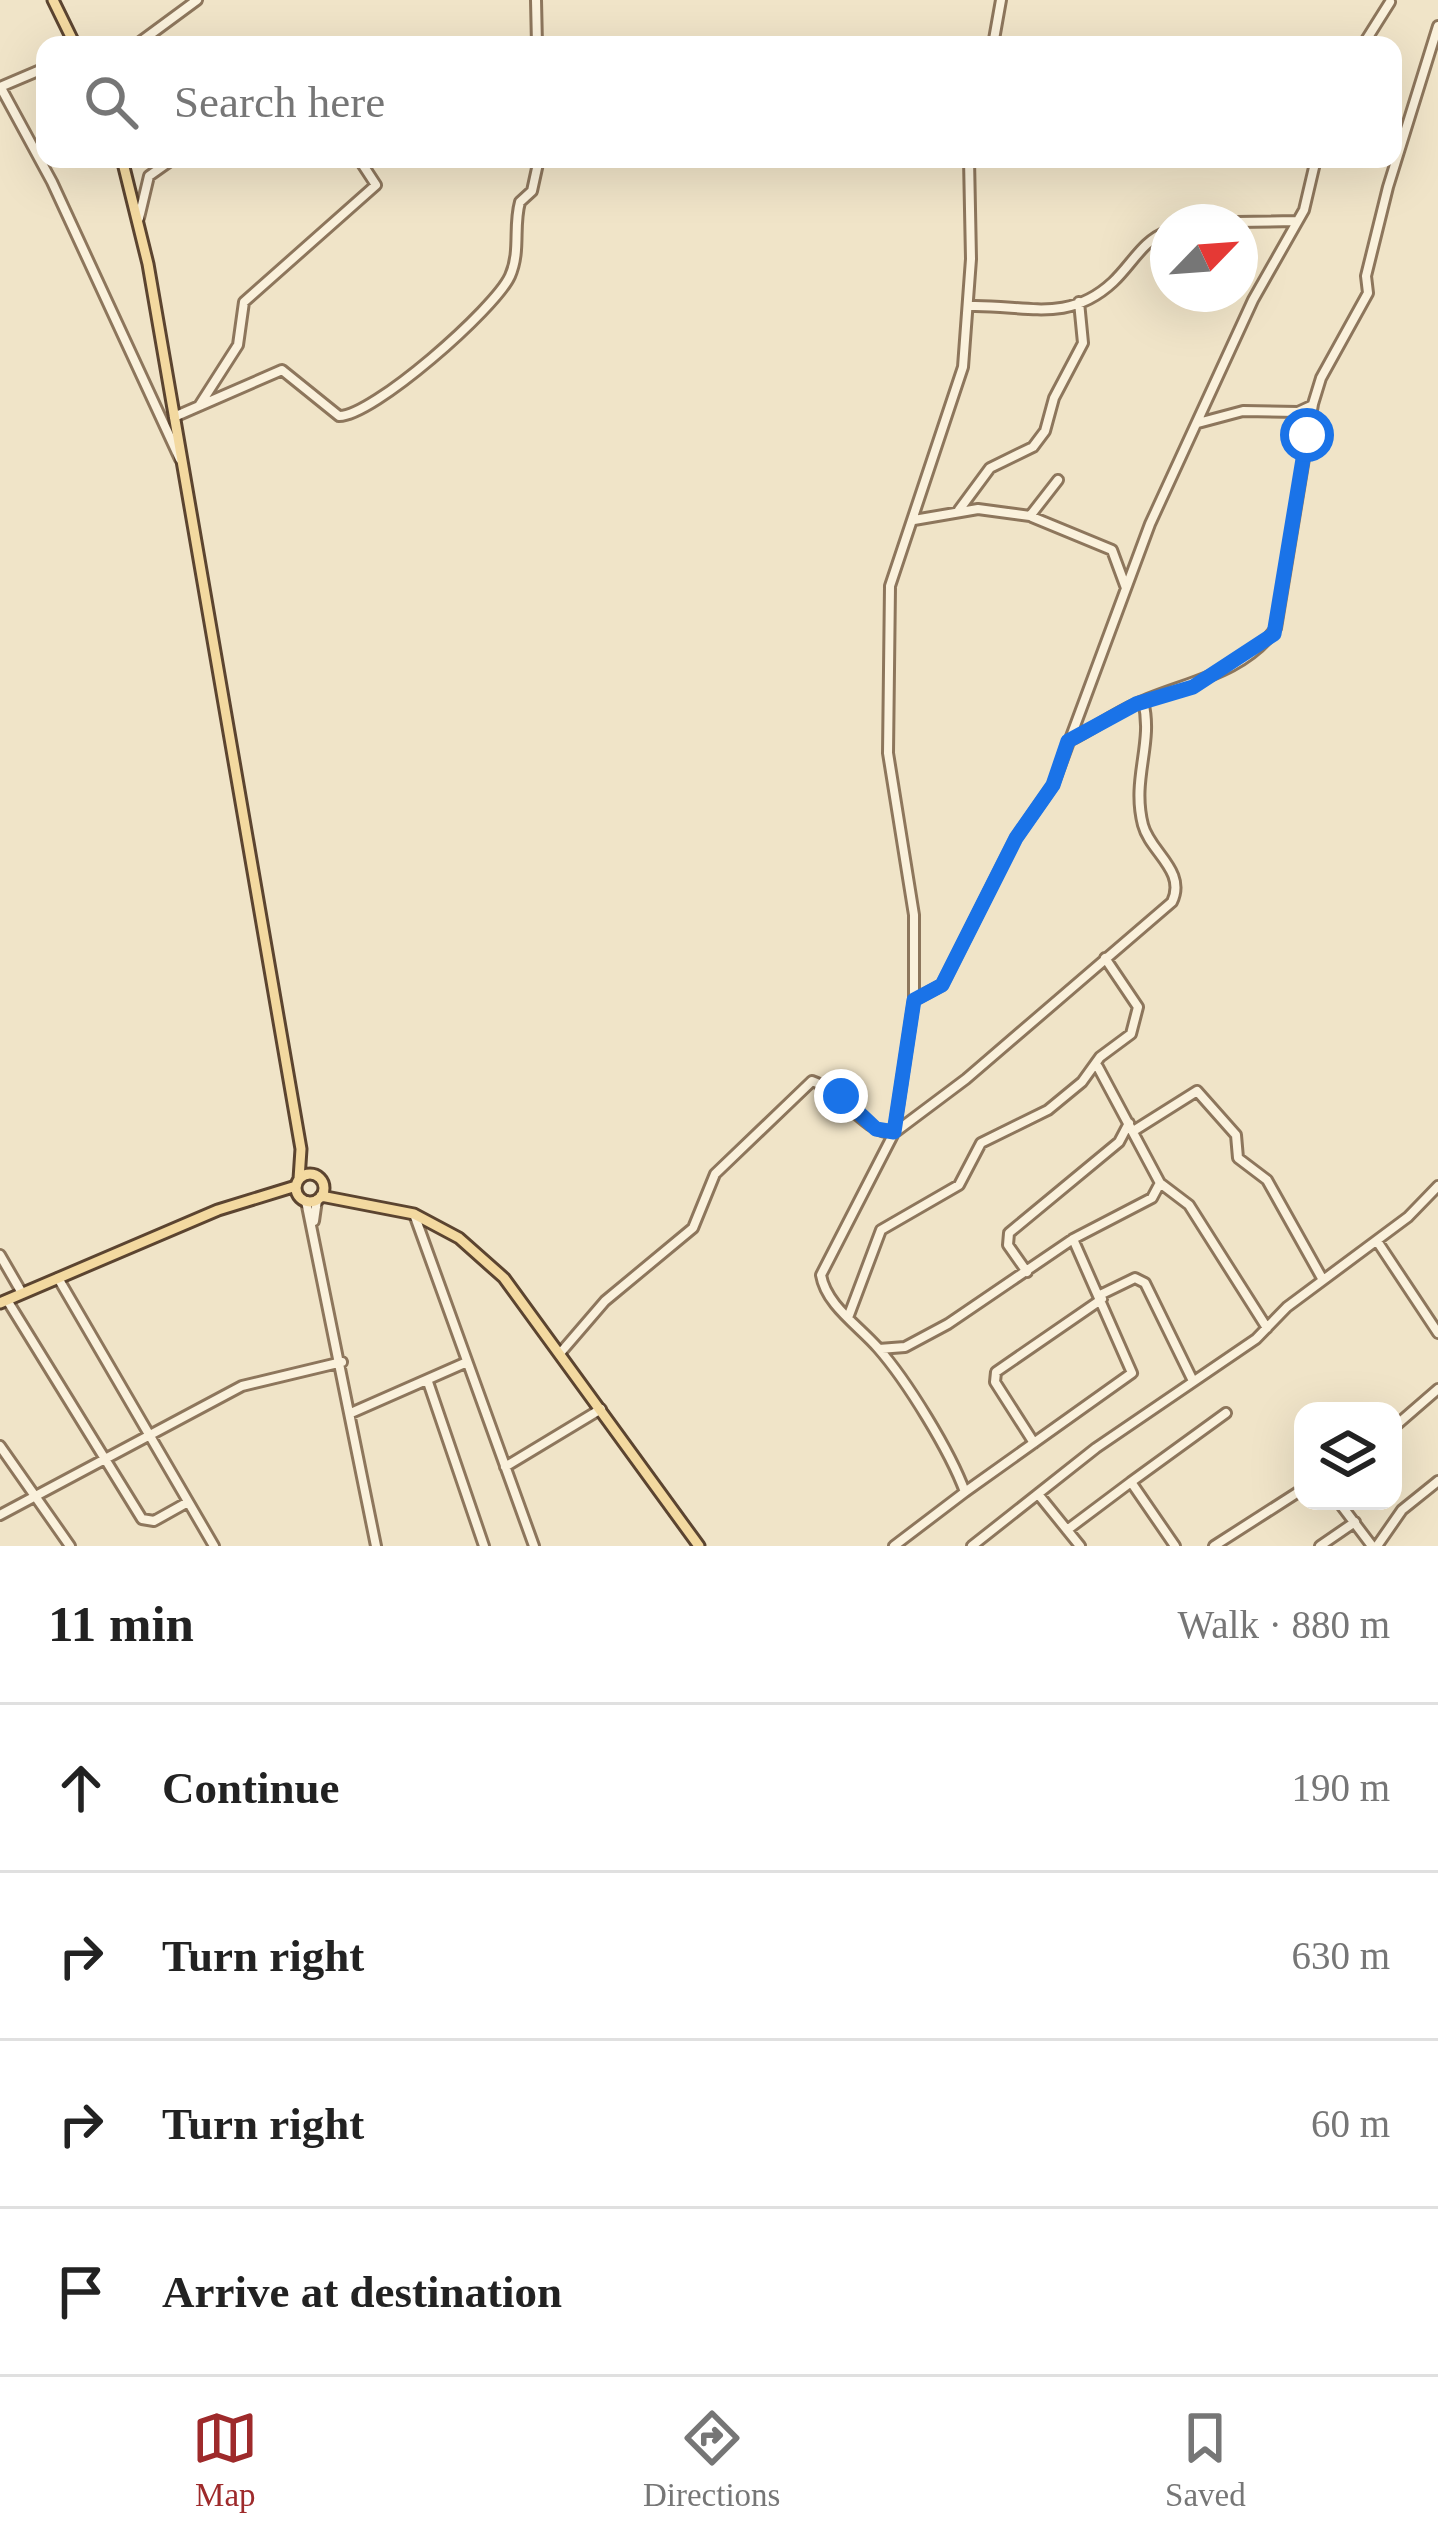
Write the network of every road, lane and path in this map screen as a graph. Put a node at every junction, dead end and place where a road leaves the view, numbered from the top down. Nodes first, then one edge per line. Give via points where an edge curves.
1 (53, 0) edge
2 (197, 0) edge
3 (536, 0) edge
4 (1001, 0) edge
5 (1390, 2) edge
6 (1438, 26) edge
7 (71, 36) edge
8 (150, 36) edge
9 (537, 36) edge
10 (995, 36) edge
11 (1369, 36) edge
12 (36, 72) edge
13 (0, 88) edge
14 (1402, 152) edge
15 (36, 153) edge
16 (44, 168) edge
17 (124, 168) edge
18 (160, 168) edge
19 (365, 168) edge
20 (537, 168) edge
21 (969, 168) edge
22 (1314, 168) edge
23 (1396, 168) edge
24 (138, 219) junction
25 (1296, 221) junction
26 (1258, 222) edge
27 (1150, 239) edge
28 (1079, 302) junction
29 (968, 307) junction
30 (1313, 404) junction
31 (198, 408) junction
32 (175, 418) junction
33 (1196, 423) junction
34 (182, 463) junction
35 (1058, 480) dead end
36 (959, 510) junction
37 (1030, 516) junction
38 (914, 520) junction
39 (1127, 593) junction
40 (1143, 701) junction
41 (1068, 741) junction
42 (1105, 958) junction
43 (914, 1000) junction
44 (1098, 1067) junction
45 (1132, 1126) junction
46 (894, 1132) junction
47 (302, 1149) junction
48 (314, 1174) junction
49 (297, 1183) junction
50 (1160, 1183) junction
51 (323, 1184) junction
52 (1438, 1186) edge
53 (277, 1195) junction
54 (348, 1198) junction
55 (311, 1199) junction
56 (414, 1214) junction
57 (1073, 1239) junction
58 (1377, 1241) junction
59 (0, 1256) edge
60 (1027, 1272) junction
61 (58, 1278) junction
62 (1323, 1280) junction
63 (22, 1293) junction
64 (1101, 1297) junction
65 (3, 1301) edge
66 (849, 1317) junction
67 (1267, 1328) junction
68 (1438, 1333) edge
69 (880, 1349) junction
70 (562, 1351) junction
71 (467, 1362) junction
72 (342, 1363) junction
73 (1193, 1381) junction
74 (428, 1382) junction
75 (1438, 1389) edge
76 (601, 1409) junction
77 (351, 1413) junction
78 (1226, 1413) dead end
79 (1402, 1420) edge
80 (149, 1432) junction
81 (1034, 1443) junction
82 (0, 1446) edge
83 (105, 1460) junction
84 (505, 1467) junction
85 (1438, 1481) edge
86 (1131, 1482) junction
87 (965, 1492) junction
88 (1038, 1494) junction
89 (1294, 1495) edge
90 (35, 1497) junction
91 (188, 1502) junction
92 (1346, 1510) edge
93 (0, 1515) edge
94 (1355, 1522) junction
95 (1067, 1530) junction
96 (70, 1546) edge
97 (214, 1546) edge
98 (376, 1546) edge
99 (484, 1546) edge
100 (534, 1546) edge
101 (699, 1546) edge
102 (894, 1546) edge
103 (972, 1546) edge
104 (1080, 1546) edge
105 (1175, 1546) edge
106 (1214, 1546) edge
107 (1320, 1546) edge
108 (1374, 1546) edge

1 - 7 main road
2 - 8 street
3 - 9 street
4 - 10 street
5 - 11 street
6 - 14 street
12 - 13 street
13 - 15 street
16 - 34 street
17 - 24 main road
18 - 24 street via 149,176
19 - 31 street via 376,185 244,302 238,345
20 - 31 street via 520,202 516,256 502,289 417,369 346,417 282,370
21 - 29 street
22 - 25 street
23 - 30 street via 1368,293
24 - 32 main road
25 - 26 street
25 - 33 street
27 - 28 street via 1114,281
28 - 29 street via 1038,314
28 - 36 street via 1083,343 1045,431 1033,447 990,468
29 - 38 street via 963,367
30 - 33 street
30 - 40 street via 1274,634 1193,687
31 - 32 street
32 - 34 main road
33 - 39 street
34 - 47 main road
35 - 37 street
36 - 37 street
36 - 38 street
37 - 39 street via 1112,550
38 - 43 street via 887,620 888,753 914,915
39 - 41 street
40 - 41 street
40 - 42 street via 1143,827 1177,892
41 - 43 street via 1053,785 1016,838 942,985
42 - 44 street via 1138,1015 1131,1034
42 - 46 street
43 - 46 street
44 - 45 street
44 - 66 street via 1048,1110 981,1143 958,1185 881,1230
45 - 50 street
45 - 60 street via 1010,1233 1008,1245
45 - 62 street via 1197,1091 1236,1135 1238,1158 1276,1194
46 - 66 street via 821,1275
46 - 70 street via 876,1129 812,1081 716,1174 693,1228 605,1301
47 - 48 main road
47 - 49 main road
48 - 49 main road
48 - 51 main road
49 - 53 main road
49 - 55 main road
50 - 57 street via 1152,1198
50 - 67 street via 1189,1205
51 - 54 main road
51 - 55 main road
52 - 58 street
53 - 55 main road
53 - 61 main road via 218,1210
54 - 55 main road
54 - 56 main road
55 - 72 street
56 - 70 main road via 459,1238 504,1278
56 - 71 street
57 - 60 street
57 - 64 street
58 - 62 street
58 - 68 street
59 - 63 street
60 - 69 street via 905,1347
61 - 63 main road
61 - 80 street
62 - 67 street
63 - 65 main road
64 - 73 street via 1136,1278 1145,1283
64 - 81 street via 1132,1373
64 - 81 street via 996,1372
65 - 83 street
66 - 69 street
67 - 73 street
69 - 87 street via 946,1447
70 - 76 main road
71 - 74 street
71 - 84 street
72 - 77 street
72 - 80 street via 242,1386
73 - 88 street
74 - 77 street
74 - 99 street
75 - 79 street
76 - 84 street
76 - 101 main road
77 - 98 street
78 - 86 street
80 - 83 street
80 - 91 street
81 - 87 street
82 - 90 street
83 - 90 street
83 - 91 street via 148,1522
84 - 100 street
85 - 108 street
86 - 95 street
86 - 105 street
87 - 102 street
88 - 95 street
88 - 103 street
89 - 106 street
90 - 93 street
90 - 96 street
91 - 97 street
92 - 94 street
94 - 107 street
94 - 108 street
95 - 104 street

